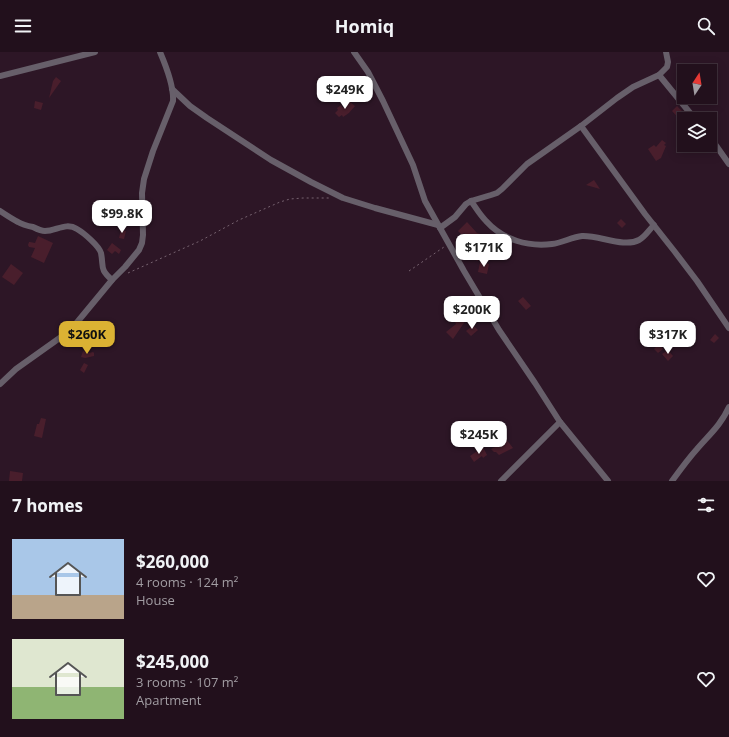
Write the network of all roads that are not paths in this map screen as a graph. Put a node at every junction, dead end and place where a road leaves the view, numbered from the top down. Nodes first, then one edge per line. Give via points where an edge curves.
1 (96, 52) edge
2 (160, 52) edge
3 (354, 52) edge
4 (666, 52) edge
5 (659, 75) junction
6 (0, 76) edge
7 (172, 89) junction
8 (689, 112) edge
9 (581, 126) junction
10 (717, 148) edge
11 (729, 164) edge
12 (471, 201) junction
13 (0, 211) edge
14 (654, 225) junction
15 (439, 227) junction
16 (114, 278) junction
17 (729, 328) edge
18 (0, 384) edge
19 (729, 407) edge
20 (560, 422) junction
21 (501, 481) edge
22 (608, 481) edge
23 (672, 481) edge

1 - 6 street
2 - 7 street
3 - 15 street via 383,101 413,165 425,201
4 - 5 street via 667,67
5 - 8 street
5 - 9 street via 617,98
7 - 15 street via 207,118 271,160 311,182 343,198
7 - 16 street via 173,101 144,179 142,243 139,250
9 - 12 street via 527,164 497,193
9 - 14 street
10 - 11 street
12 - 14 street via 486,221 500,233 512,240 533,244 553,244 581,236 632,242 645,236
12 - 15 street via 455,217
13 - 16 street via 18,222 40,230 73,227 97,246 104,273
14 - 17 street
15 - 20 street via 499,330
16 - 18 street via 74,326
19 - 23 street via 718,426
20 - 21 street
20 - 22 street

